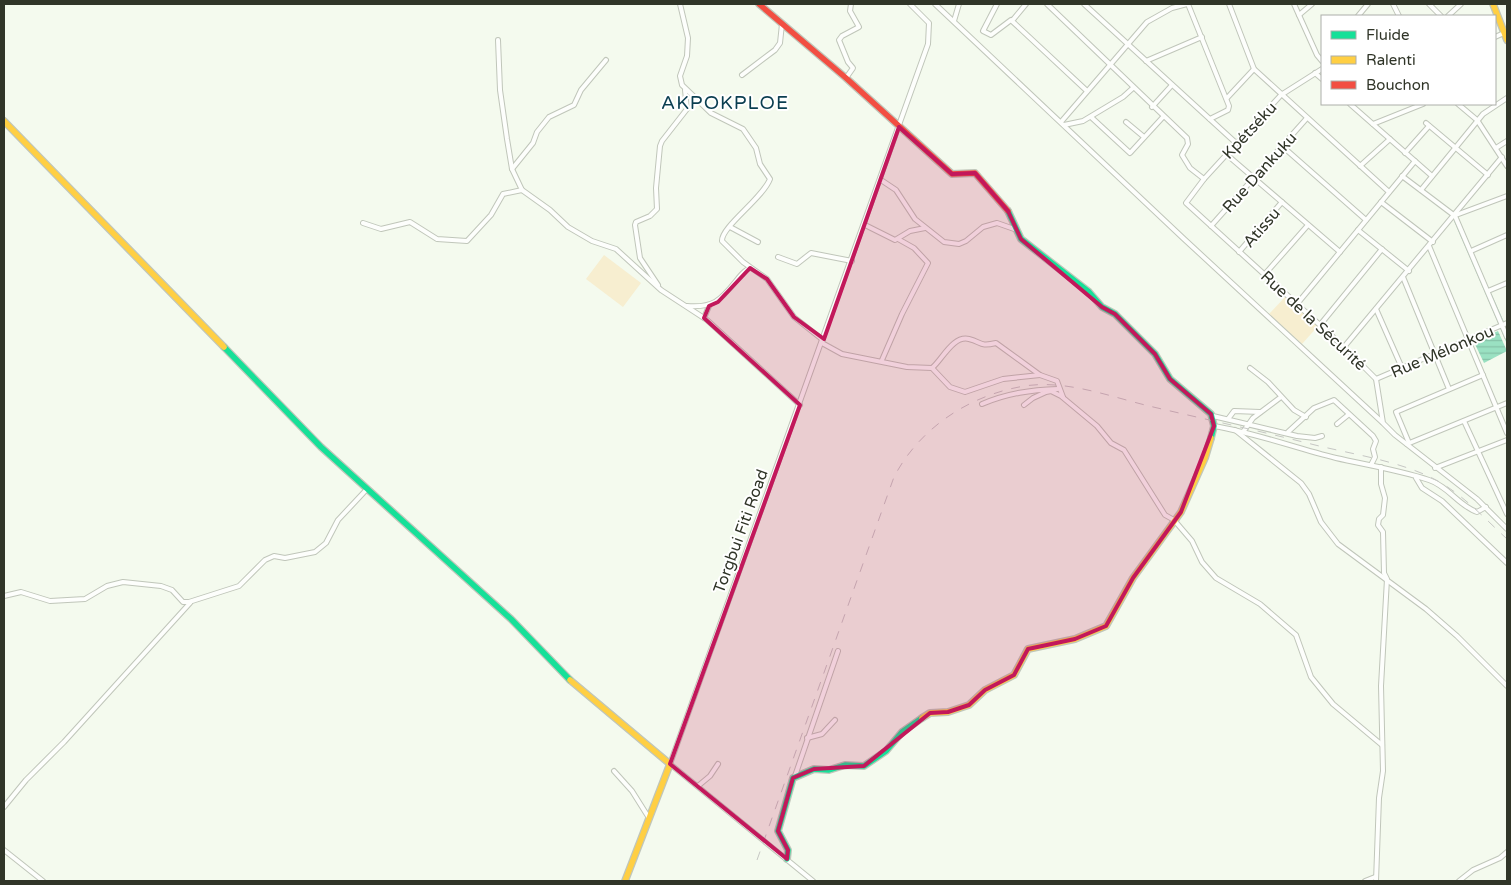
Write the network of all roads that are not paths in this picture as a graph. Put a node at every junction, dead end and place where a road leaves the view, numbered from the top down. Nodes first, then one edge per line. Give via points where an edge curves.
1 (680, 4) edge
2 (759, 4) edge
3 (851, 4) edge
4 (910, 4) edge
5 (935, 4) edge
6 (959, 4) edge
7 (997, 4) edge
8 (1026, 4) edge
9 (1047, 4) edge
10 (1084, 4) edge
11 (1166, 4) edge
12 (1187, 4) edge
13 (1228, 4) edge
14 (1294, 4) edge
15 (1312, 4) edge
16 (1368, 4) edge
17 (1429, 4) edge
18 (1461, 4) edge
19 (1493, 4) edge
20 (1498, 4) edge
21 (1172, 8) junction
22 (1299, 15) junction
23 (1359, 15) edge
24 (1440, 15) edge
25 (1449, 15) edge
26 (1012, 20) junction
27 (954, 21) junction
28 (782, 24) junction
29 (1506, 31) edge
30 (1202, 37) junction
31 (498, 40) dead end
32 (1507, 40) edge
33 (1127, 43) junction
34 (606, 60) dead end
35 (1321, 60) edge
36 (1146, 61) junction
37 (1111, 63) junction
38 (1254, 69) junction
39 (1321, 70) edge
40 (1315, 73) junction
41 (742, 74) dead end
42 (846, 78) junction
43 (1321, 78) edge
44 (1172, 85) junction
45 (684, 88) junction
46 (1133, 88) junction
47 (1087, 91) junction
48 (1281, 95) junction
49 (1227, 98) junction
50 (1351, 105) edge
51 (1420, 105) edge
52 (1459, 105) edge
53 (1492, 105) edge
54 (1152, 106) junction
55 (1091, 117) junction
56 (1163, 117) junction
57 (1306, 118) junction
58 (1210, 119) junction
59 (1477, 120) junction
60 (4, 121) edge
61 (1126, 122) dead end
62 (1062, 123) junction
63 (1372, 124) junction
64 (899, 127) junction
65 (1144, 138) junction
66 (1390, 139) junction
67 (1507, 142) edge
68 (1236, 143) junction
69 (1282, 146) junction
70 (1455, 148) junction
71 (1496, 148) junction
72 (1405, 153) junction
73 (1226, 154) junction
74 (1502, 157) junction
75 (1415, 161) junction
76 (1360, 166) junction
77 (1507, 166) edge
78 (512, 169) junction
79 (1488, 175) junction
80 (1402, 176) junction
81 (1432, 176) junction
82 (1253, 178) junction
83 (1204, 179) junction
84 (881, 180) junction
85 (522, 190) junction
86 (1421, 190) junction
87 (1389, 192) junction
88 (1507, 196) edge
89 (1282, 202) junction
90 (1381, 202) junction
91 (1186, 203) joint
92 (1455, 216) junction
93 (1366, 220) junction
94 (363, 223) dead end
95 (865, 225) junction
96 (1308, 225) junction
97 (1211, 226) junction
98 (730, 227) junction
99 (925, 228) junction
100 (1017, 230) junction
101 (1358, 230) junction
102 (1507, 235) edge
103 (898, 239) junction
104 (758, 242) dead end
105 (1433, 242) junction
106 (1429, 246) junction
107 (1382, 249) junction
108 (1471, 251) junction
109 (1239, 252) junction
110 (1340, 252) junction
111 (778, 257) dead end
112 (852, 261) junction
113 (743, 262) junction
114 (750, 268) junction
115 (1409, 270) junction
116 (744, 271) junction
117 (1264, 274) junction
118 (1403, 277) junction
119 (1507, 283) edge
120 (661, 290) junction
121 (1488, 292) junction
122 (1297, 304) junction
123 (686, 306) junction
124 (709, 306) junction
125 (1376, 309) junction
126 (704, 318) junction
127 (1507, 323) edge
128 (1320, 325) junction
129 (1502, 326) junction
130 (1507, 337) edge
131 (1468, 340) junction
132 (823, 341) junction
133 (1344, 347) junction
134 (1435, 354) junction
135 (882, 360) junction
136 (932, 368) junction
137 (1250, 368) dead end
138 (1402, 368) junction
139 (1483, 374) junction
140 (1040, 375) junction
141 (1376, 379) junction
142 (1449, 388) junction
143 (1058, 389) junction
144 (1281, 397) junction
145 (1064, 399) junction
146 (1507, 403) edge
147 (982, 404) dead end
148 (800, 405) junction
149 (1024, 405) dead end
150 (1497, 407) junction
151 (1260, 412) junction
152 (1348, 415) junction
153 (1213, 416) junction
154 (1306, 416) junction
155 (1228, 420) junction
156 (1464, 421) junction
157 (1383, 423) junction
158 (1248, 424) junction
159 (1337, 424) dead end
160 (1214, 426) junction
161 (1235, 430) junction
162 (1243, 432) junction
163 (1288, 432) junction
164 (1507, 433) edge
165 (1322, 436) dead end
166 (1507, 440) edge
167 (1408, 444) junction
168 (1476, 450) junction
169 (1371, 465) junction
170 (1380, 467) junction
171 (1435, 468) junction
172 (1416, 478) junction
173 (367, 489) junction
174 (1507, 499) edge
175 (1501, 501) junction
176 (1486, 507) junction
177 (1507, 514) edge
178 (1174, 520) junction
179 (1507, 529) edge
180 (1507, 563) edge
181 (1387, 579) junction
182 (4, 596) edge
183 (192, 601) junction
184 (838, 651) dead end
185 (1507, 686) edge
186 (836, 720) dead end
187 (807, 738) junction
188 (1382, 745) junction
189 (670, 764) junction
190 (718, 764) dead end
191 (614, 771) dead end
192 (795, 777) junction
193 (698, 786) junction
194 (4, 807) edge
195 (649, 818) junction
196 (4, 850) edge
197 (1507, 852) edge
198 (787, 859) junction
199 (1375, 879) edge
200 (43, 881) edge
201 (625, 881) edge
202 (813, 881) edge
203 (1365, 881) edge
204 (1459, 881) edge

1 - 45 street via 688,38 687,56 680,76
2 - 28 main road
3 - 42 street via 850,11 859,27 839,40 853,68
4 - 64 street, Torgbui Fiti Road via 929,23 930,33
5 - 27 street
6 - 27 street
7 - 26 street via 983,31 991,35
8 - 26 street
9 - 37 street
10 - 33 street
11 - 21 street
12 - 21 street
12 - 30 street
13 - 38 street
14 - 22 street
15 - 22 street
16 - 23 street
17 - 24 street
18 - 25 street
19 - 29 main road
20 - 29 main road
21 - 33 street via 1147,22
22 - 35 street
26 - 47 street
27 - 62 street
28 - 41 street via 780,43 775,50
28 - 42 main road
29 - 32 main road
30 - 36 street
30 - 49 street
31 - 78 street via 500,90
33 - 36 street
33 - 37 street
34 - 78 street via 581,90 574,105 552,114 544,123
36 - 44 street
37 - 46 street
37 - 47 street
38 - 48 street
38 - 49 street
39 - 40 street, Kpétséku
40 - 43 street
40 - 48 street, Kpétséku
42 - 64 main road
44 - 54 street
44 - 58 street
45 - 98 street via 714,115 744,129 756,148 760,164 769,175 766,187
45 - 120 street via 687,109 660,146 657,209 635,225 640,258
46 - 54 street
46 - 55 street
47 - 62 street
48 - 57 street
48 - 68 street, Kpétséku
49 - 58 street via 1228,110
50 - 63 street
51 - 63 street
52 - 59 street
53 - 59 street
54 - 56 street
55 - 62 street via 1080,123
55 - 65 street via 1129,153
56 - 65 street
56 - 83 street via 1187,138 1188,144 1182,155 1190,168
57 - 69 street, Rue Dankuku
57 - 76 street
58 - 68 street
59 - 70 street
59 - 71 street
60 - 173 main road via 321,447
61 - 65 street
62 - 157 street
63 - 66 street
64 - 84 street, Torgbui Fiti Road
64 - 100 main road via 952,174 975,173 1008,211
66 - 72 street
66 - 76 street
67 - 71 street
68 - 73 street, Kpétséku
69 - 82 street, Rue Dankuku
69 - 93 street
70 - 72 street via 1427,124
70 - 79 street
70 - 81 street
71 - 74 street
72 - 75 street
73 - 82 street
73 - 83 street, Kpétséku
74 - 77 street
74 - 79 street
75 - 80 street
75 - 81 street
76 - 87 street
78 - 85 street
79 - 92 street
80 - 86 street
80 - 87 street
81 - 86 street
82 - 89 street
82 - 97 street, Rue Dankuku
83 - 91 street, Kpétséku
84 - 95 street, Torgbui Fiti Road
84 - 99 street via 896,190
85 - 94 street via 503,194 491,215 467,241 437,239 410,222 381,229
85 - 120 street via 568,227 592,241 616,249
86 - 92 street
87 - 90 street
88 - 92 street
89 - 96 street
89 - 109 street, Atissu
90 - 93 street
90 - 105 street
91 - 97 street, Rue de la Sécurité
92 - 105 street
92 - 108 street
93 - 101 street
95 - 103 street
95 - 112 street, Torgbui Fiti Road
96 - 110 street
96 - 117 street
97 - 109 street, Rue de la Sécurité
98 - 104 street
98 - 113 street via 722,241
99 - 100 street via 938,239 952,244 966,241 988,225 1002,224
99 - 103 street via 910,231
100 - 153 main road via 1021,239 1089,292 1102,307 1115,314 1155,354 1170,379
101 - 107 street
101 - 110 street
102 - 108 street
103 - 135 street via 914,248 928,263
105 - 106 street
106 - 115 street
106 - 131 street
107 - 115 street
107 - 128 street
108 - 121 street
109 - 117 street, Rue de la Sécurité
110 - 122 street
111 - 112 street via 797,264 811,253
112 - 132 street, Torgbui Fiti Road
113 - 114 street
113 - 116 street
114 - 116 street
114 - 132 street via 767,279 794,316
115 - 118 street
116 - 124 street via 718,302
117 - 122 street, Rue de la Sécurité
118 - 125 street
118 - 134 street
119 - 121 street
120 - 123 street
121 - 129 street
122 - 128 street, Rue de la Sécurité
123 - 124 street
123 - 126 street
124 - 126 street
125 - 133 street
125 - 138 street
126 - 148 street
127 - 129 street, Rue Mélonkou
128 - 133 street, Rue de la Sécurité
129 - 130 street
129 - 131 street, Rue Mélonkou
131 - 134 street, Rue Mélonkou
131 - 139 street
132 - 135 street via 842,354
132 - 148 street, Torgbui Fiti Road
133 - 141 street, Rue de la Sécurité
134 - 138 street, Rue Mélonkou
134 - 142 street
135 - 136 street via 907,367
136 - 140 street via 950,387 965,392 1003,379
136 - 140 street via 958,340 968,338 980,345 996,344
137 - 144 street
138 - 141 street, Rue Mélonkou
139 - 142 street
139 - 150 street
140 - 143 street via 1057,381
141 - 157 street, Rue de la Sécurité
142 - 167 street via 1396,412
143 - 145 street
143 - 147 street via 1014,393
144 - 151 street
144 - 154 street
145 - 149 street via 1051,391
145 - 178 street via 1111,443 1124,450 1165,515
146 - 150 street
148 - 189 street, Torgbui Fiti Road
150 - 156 street
150 - 164 street
151 - 155 street via 1234,411
151 - 158 street
152 - 154 street via 1330,399
152 - 159 street
152 - 169 street via 1376,441
153 - 155 street
153 - 160 main road
154 - 163 street
155 - 158 street
156 - 167 street
156 - 168 street
157 - 167 street
158 - 162 street
158 - 163 street
160 - 161 street
160 - 178 main road via 1205,458 1181,512
161 - 162 street
161 - 181 street via 1301,483 1321,522 1338,544
162 - 169 street
163 - 165 street via 1307,437
166 - 168 street
167 - 171 street
168 - 171 street
168 - 175 street
169 - 170 street
170 - 172 street
170 - 181 street via 1385,498 1378,525 1382,532
171 - 176 street
172 - 176 street via 1439,484 1471,510 1477,512
172 - 180 street via 1422,488 1442,501
173 - 183 street via 338,520 326,543 315,552 285,558 274,556 265,560 239,586
173 - 189 main road via 511,619 573,684
174 - 175 street
175 - 177 street
176 - 179 street
178 - 188 street via 1216,578 1260,604 1296,635 1317,684 1333,704
178 - 192 main road via 1133,578 1106,626 1075,639 1028,649 1014,675 985,690 969,705 948,712 930,712 864,766 814,769
181 - 185 street via 1457,636
181 - 188 street via 1383,618
182 - 183 street via 21,592 50,601 85,599 107,586 123,582 161,586 172,590 183,602
183 - 194 street
184 - 187 street
186 - 187 street via 822,734
187 - 192 street
188 - 199 street
189 - 193 street
189 - 195 main road, Torgbui Fiti Road
190 - 193 street
191 - 195 street
192 - 198 main road via 778,831 788,850
193 - 198 street
195 - 201 main road, Torgbui Fiti Road
196 - 200 street
197 - 204 street
198 - 202 street
199 - 203 street

